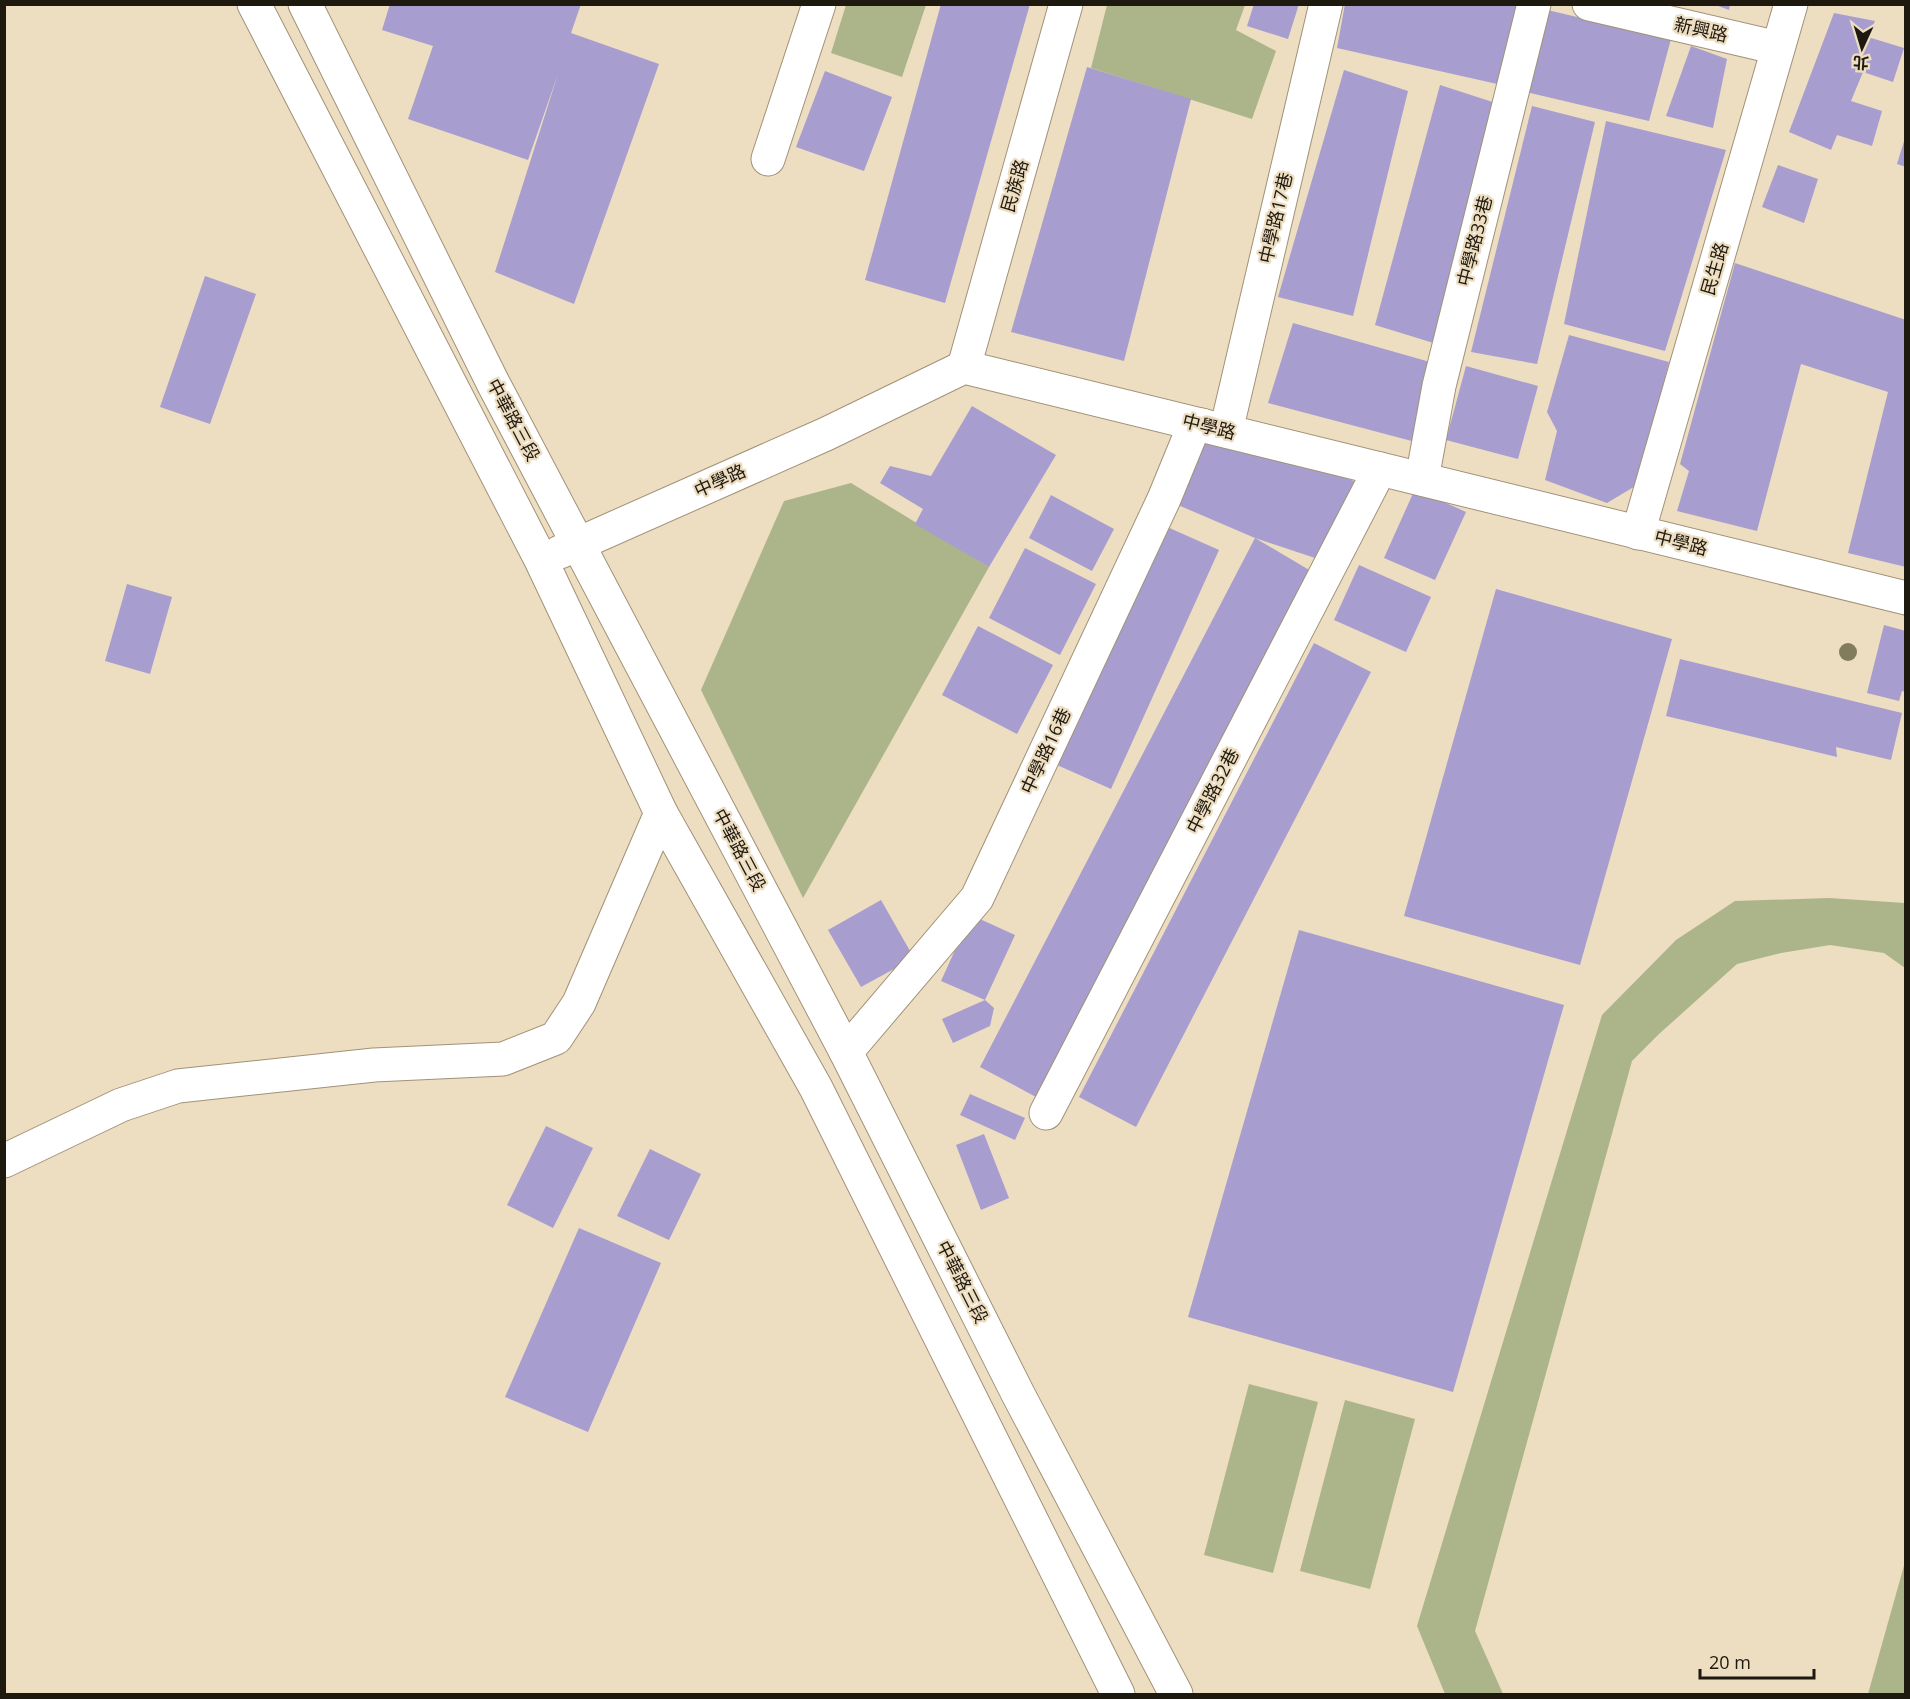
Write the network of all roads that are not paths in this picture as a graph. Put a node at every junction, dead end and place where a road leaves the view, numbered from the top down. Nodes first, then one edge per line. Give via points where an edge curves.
1 (254, 4) edge
2 (305, 4) edge
3 (819, 4) edge
4 (1065, 4) edge
5 (1326, 4) edge
6 (1534, 4) edge
7 (1589, 4) edge
8 (1791, 4) edge
9 (1778, 48) junction
10 (768, 159) dead end
11 (964, 367) junction
12 (1214, 428) junction
13 (1380, 469) junction
14 (1422, 479) junction
15 (1638, 533) junction
16 (579, 544) junction
17 (541, 560) junction
18 (1905, 598) edge
19 (661, 813) junction
20 (846, 1052) junction
21 (1046, 1113) dead end
22 (4, 1161) edge
23 (1118, 1695) edge
24 (1176, 1695) edge

1 - 17 street
2 - 16 street, 中華路三段 via 493,383
3 - 10 street
4 - 11 street, 民族路
5 - 12 street, 中學路17巷
6 - 14 street, 中學路33巷 via 1439,386
7 - 9 street, 新興路
8 - 9 street, 民生路
9 - 15 street, 民生路
11 - 12 street, 中學路
11 - 16 street, 中學路 via 826,434
12 - 13 street, 中學路
12 - 20 street, 中學路16巷 via 1194,426 1164,500 977,898
13 - 14 street, 中學路
13 - 21 street, 中學路32巷
14 - 15 street, 中學路
15 - 18 street, 中學路
16 - 17 street, 中學路
16 - 20 street, 中華路三段
17 - 19 street
19 - 22 street via 579,1003 556,1038 504,1059 374,1065 178,1086 121,1105
19 - 23 street via 816,1088
20 - 24 street, 中華路三段 via 1018,1394

